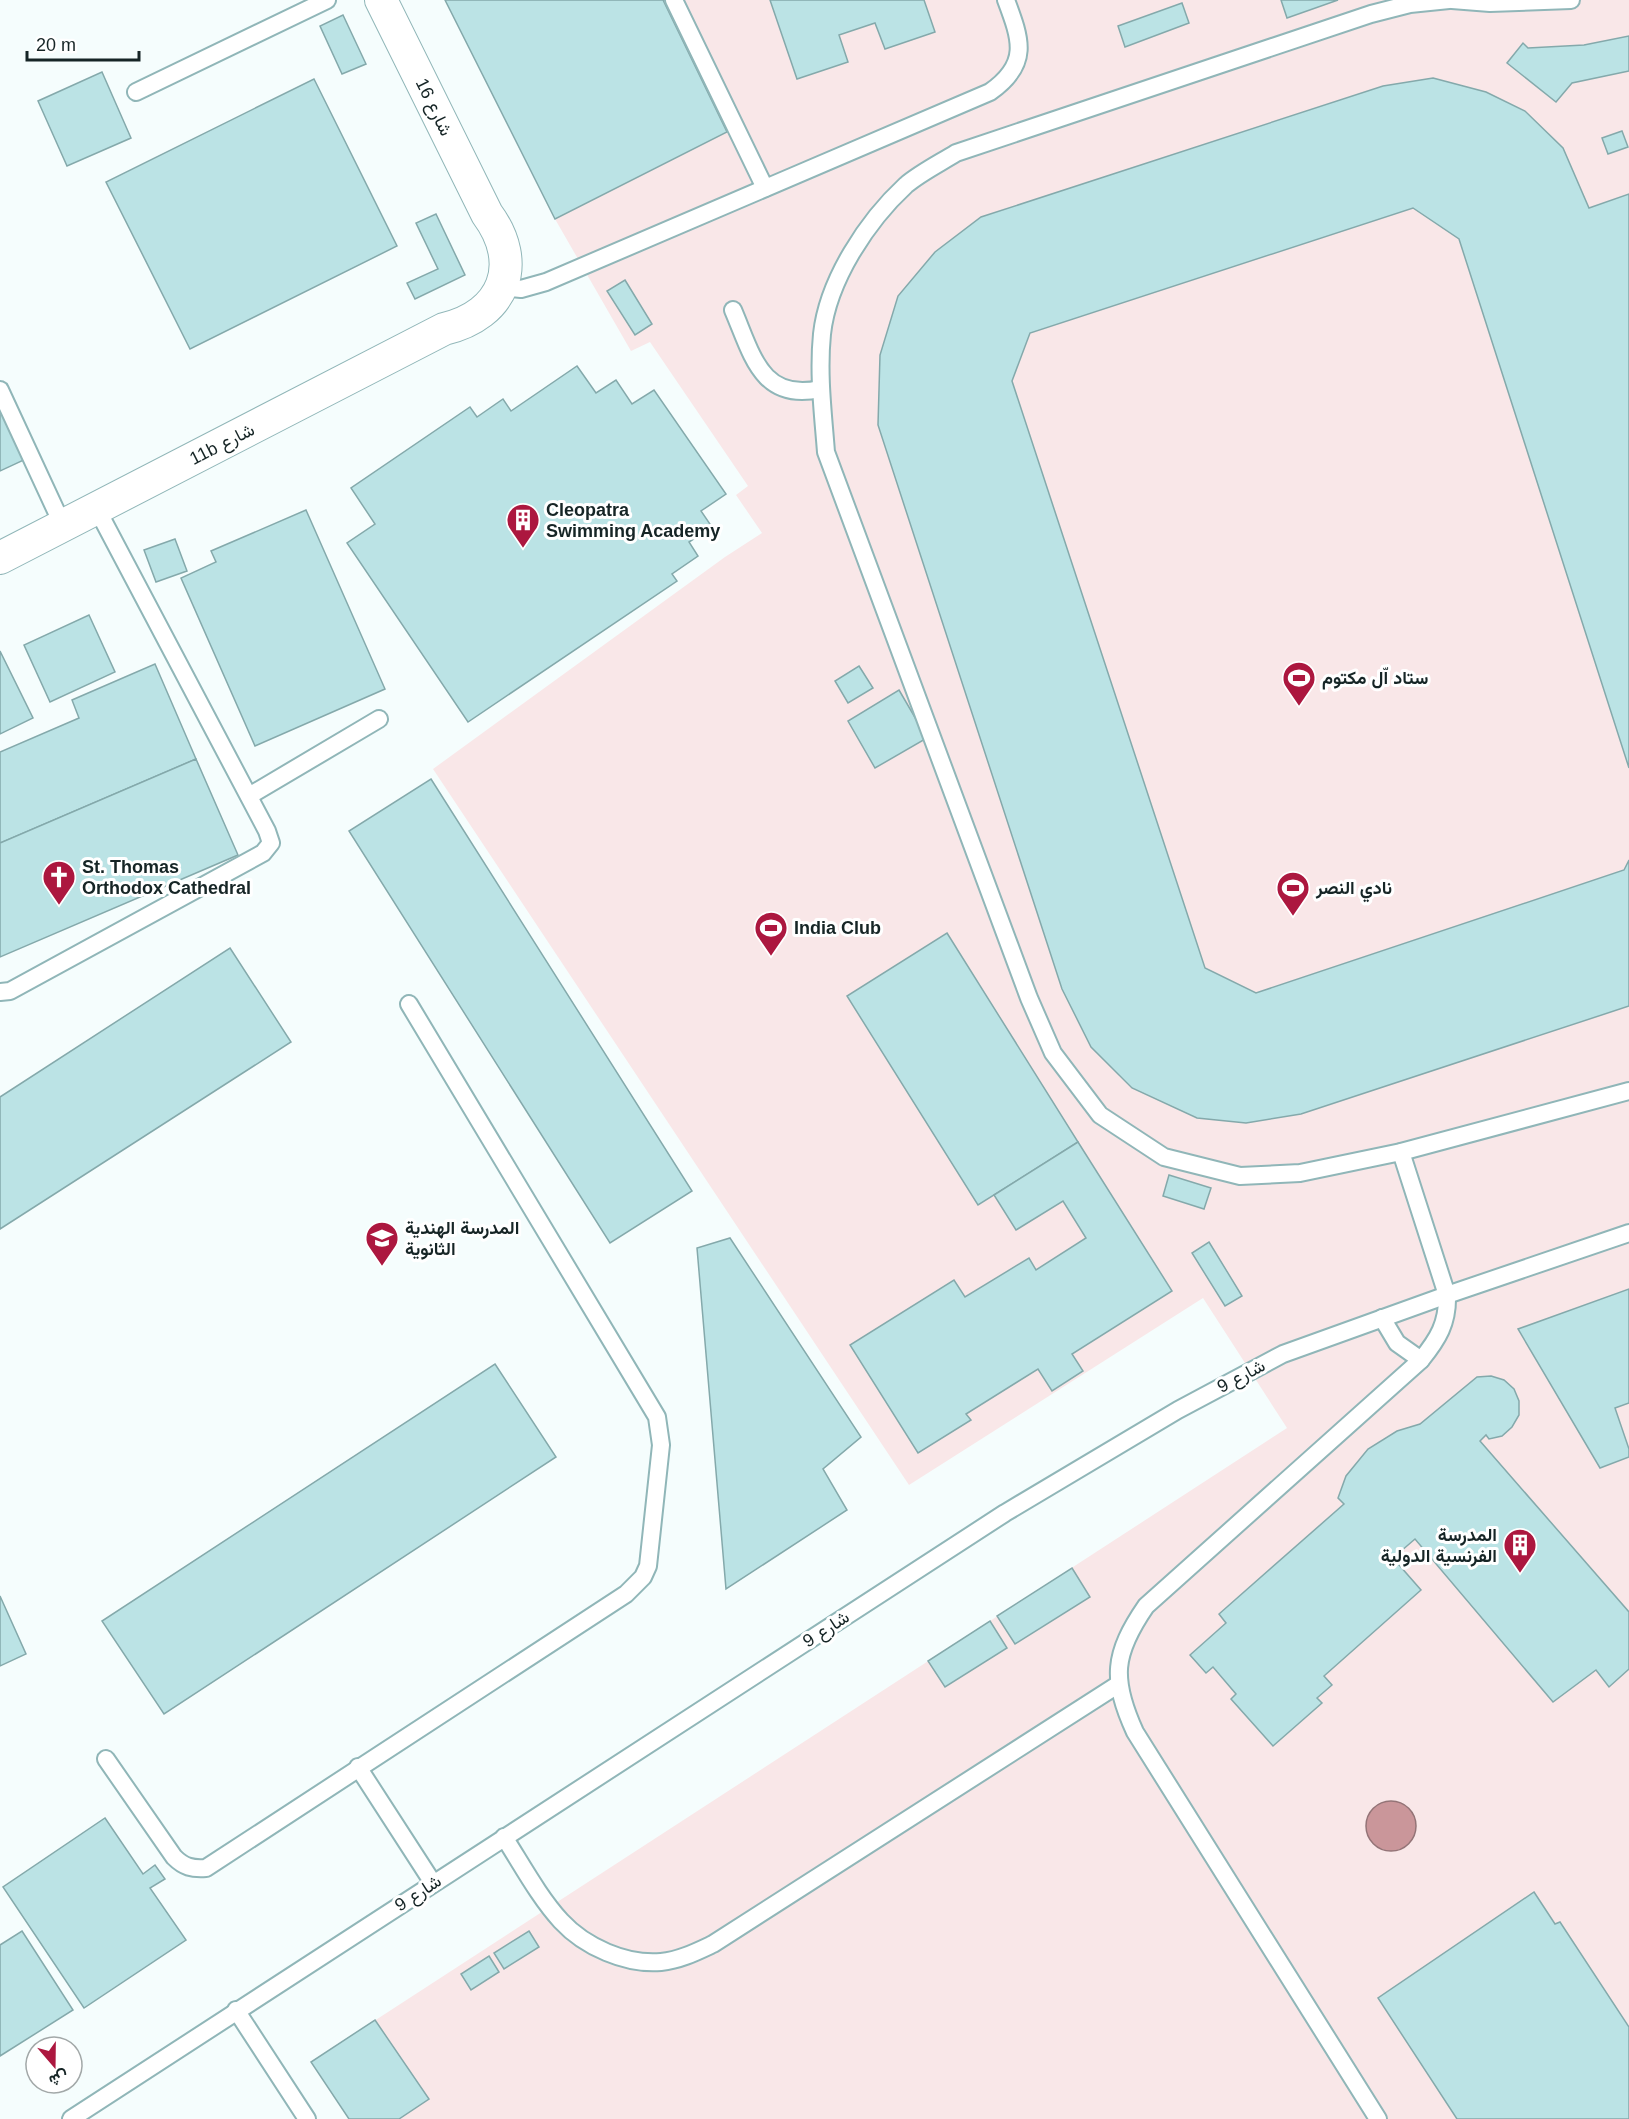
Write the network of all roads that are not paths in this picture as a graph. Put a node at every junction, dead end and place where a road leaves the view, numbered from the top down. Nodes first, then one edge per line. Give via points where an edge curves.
1 (327, 0) edge
2 (381, 0) edge
3 (675, 0) edge
4 (1006, 0) edge
5 (1450, 0) edge
6 (1571, 0) edge
7 (135, 92) dead end
8 (765, 188) junction
9 (492, 281) junction
10 (733, 310) dead end
11 (820, 389) junction
12 (0, 390) edge
13 (97, 509) junction
14 (63, 526) junction
15 (0, 558) edge
16 (379, 719) dead end
17 (249, 796) junction
18 (0, 992) edge
19 (408, 1004) dead end
20 (1629, 1091) edge
21 (1401, 1152) junction
22 (1629, 1233) edge
23 (1447, 1295) junction
24 (1382, 1318) junction
25 (1421, 1360) junction
26 (1119, 1684) junction
27 (106, 1759) dead end
28 (358, 1767) junction
29 (504, 1837) junction
30 (434, 1882) junction
31 (236, 2010) junction
32 (71, 2119) edge
33 (307, 2119) edge
34 (1378, 2119) edge

1 - 7 lane
2 - 9 street, شارع 16 via 487,214
3 - 8 lane
4 - 8 lane via 1019,35 1020,51 1015,68 1004,82 990,92
5 - 6 lane
5 - 11 lane via 1410,4 1371,14 956,153 907,184 868,226 839,276 823,332
8 - 9 lane via 546,282 521,289
9 - 13 street, 11b شارع via 475,292 444,329
10 - 11 lane via 761,373 794,392
11 - 21 lane via 826,452 1029,998 1053,1053 1100,1114 1164,1157 1240,1176 1300,1173
12 - 14 lane
13 - 14 street, 11b شارع
13 - 17 lane
14 - 15 street, 11b شارع
16 - 17 lane
17 - 18 lane via 270,837 268,849 10,991
19 - 28 lane via 651,1404 661,1445 651,1554 636,1586
20 - 21 lane
21 - 23 lane
22 - 23 lane, شارع 9
23 - 24 lane, شارع 9
23 - 25 lane via 1448,1312 1443,1328
24 - 25 lane via 1397,1343
24 - 29 lane, شارع 9 via 1268,1361 1091,1460
25 - 26 lane via 1146,1606 1126,1634 1118,1668
26 - 29 lane via 713,1944 685,1957 660,1962 637,1960 615,1955 577,1935 550,1907
26 - 34 lane via 1121,1701 1134,1732
27 - 28 lane via 174,1857 183,1866 194,1869 206,1868
28 - 30 lane
29 - 30 lane, شارع 9
30 - 31 lane, شارع 9
31 - 32 lane, شارع 9
31 - 33 lane

